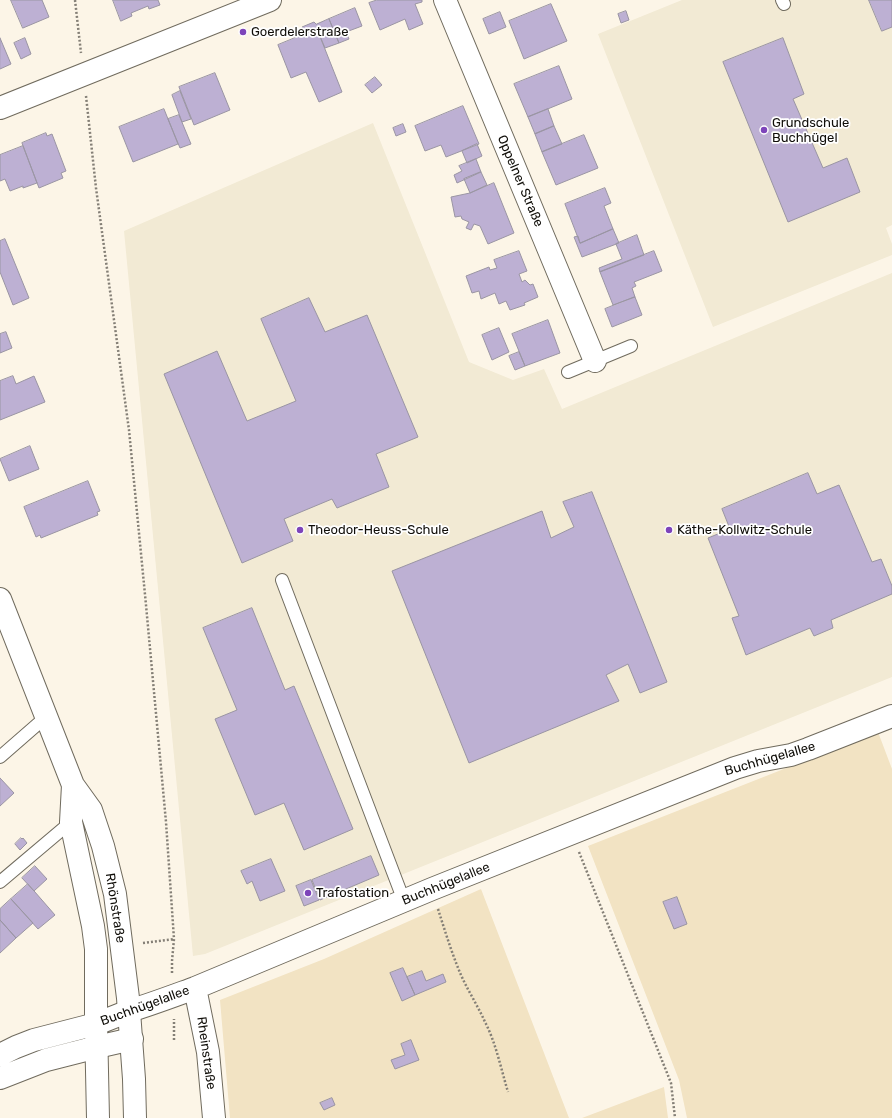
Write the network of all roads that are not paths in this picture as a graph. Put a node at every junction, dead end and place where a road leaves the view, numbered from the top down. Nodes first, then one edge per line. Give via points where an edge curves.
1 (270, 0) edge
2 (445, 0) edge
3 (0, 108) edge
4 (631, 346) dead end
5 (595, 361) junction
6 (568, 372) dead end
7 (282, 580) dead end
8 (0, 599) edge
9 (6, 631) edge
10 (46, 716) junction
11 (892, 716) edge
12 (0, 756) edge
13 (73, 785) junction
14 (71, 822) junction
15 (0, 882) edge
16 (404, 901) junction
17 (195, 988) junction
18 (130, 1012) junction
19 (96, 1024) junction
20 (132, 1039) junction
21 (97, 1047) junction
22 (0, 1055) edge
23 (0, 1078) edge
24 (98, 1118) edge
25 (135, 1118) edge
26 (214, 1118) edge

1 - 3 street
2 - 5 street, Oppelner Straße
4 - 5 lane
5 - 6 lane
7 - 16 lane
8 - 9 street, Rhönstraße
9 - 10 street, Rhönstraße
10 - 12 lane
10 - 13 street, Rhönstraße
11 - 16 street, Buchhügelallee via 808,750 735,768
13 - 14 street, Rhönstraße
13 - 18 street, Rhönstraße via 91,810 116,894
14 - 15 lane
14 - 19 street, Rhönstraße via 96,949
16 - 17 street, Buchhügelallee
17 - 18 street, Buchhügelallee
17 - 26 street, Rheinstraße via 208,1052
18 - 19 street, Buchhügelallee
18 - 20 street, Rhönstraße
19 - 21 street, Rhönstraße
19 - 22 street, Buchhügelallee via 34,1040
20 - 21 street, Buchhügelallee
20 - 25 street, Rhönstraße
21 - 23 street, Buchhügelallee via 46,1060
21 - 24 street, Rhönstraße

